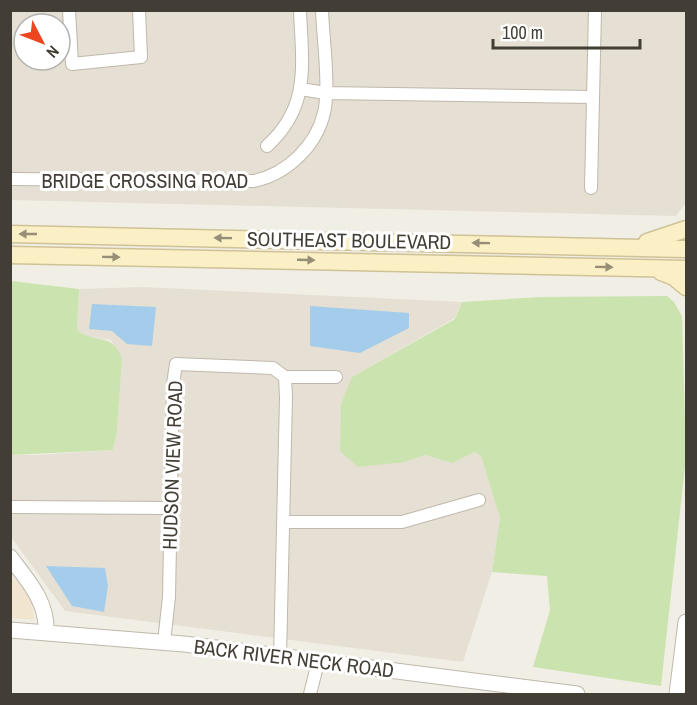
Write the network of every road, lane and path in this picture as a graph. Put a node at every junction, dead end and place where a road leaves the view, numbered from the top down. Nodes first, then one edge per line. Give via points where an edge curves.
1 (69, 10) edge
2 (139, 10) edge
3 (300, 10) edge
4 (322, 10) edge
5 (595, 10) edge
6 (301, 89) junction
7 (325, 93) junction
8 (592, 97) junction
9 (267, 146) dead end
10 (10, 179) edge
11 (591, 188) dead end
12 (687, 230) edge
13 (10, 234) edge
14 (626, 247) junction
15 (687, 249) edge
16 (10, 255) edge
17 (649, 268) junction
18 (687, 269) edge
19 (687, 287) edge
20 (285, 377) junction
21 (336, 377) dead end
22 (480, 500) dead end
23 (10, 507) edge
24 (170, 508) junction
25 (284, 522) junction
26 (10, 557) edge
27 (687, 622) edge
28 (10, 630) edge
29 (46, 633) junction
30 (164, 642) junction
31 (280, 657) junction
32 (318, 662) junction
33 (310, 694) edge
34 (577, 694) edge
35 (677, 694) edge

1 - 2 street via 72,64 141,57
3 - 6 street
4 - 7 street, BRIDGE CROSSING ROAD
5 - 8 street
6 - 7 street
6 - 9 street via 294,113
7 - 8 street
7 - 10 street, BRIDGE CROSSING ROAD via 324,111 310,141 290,165 267,178
8 - 11 street
12 - 14 main road
14 -> 13 main road, SOUTHEAST BOULEVARD
14 - 15 main road, SOUTHEAST BOULEVARD
16 -> 17 main road, SOUTHEAST BOULEVARD
17 - 18 main road, SOUTHEAST BOULEVARD
17 - 19 main road via 674,277
20 - 21 street, HUDSON VIEW ROAD
20 - 24 street, HUDSON VIEW ROAD via 273,368 176,364
20 - 25 street
22 - 25 street via 402,522
23 - 24 street
24 - 30 street, HUDSON VIEW ROAD
25 - 31 street
26 - 29 street via 41,601 47,619
27 - 35 street
28 - 29 street, BACK RIVER NECK ROAD
29 - 30 street, BACK RIVER NECK ROAD
30 - 31 street, BACK RIVER NECK ROAD
31 - 32 street, BACK RIVER NECK ROAD
32 - 33 street
32 - 34 street, BACK RIVER NECK ROAD

